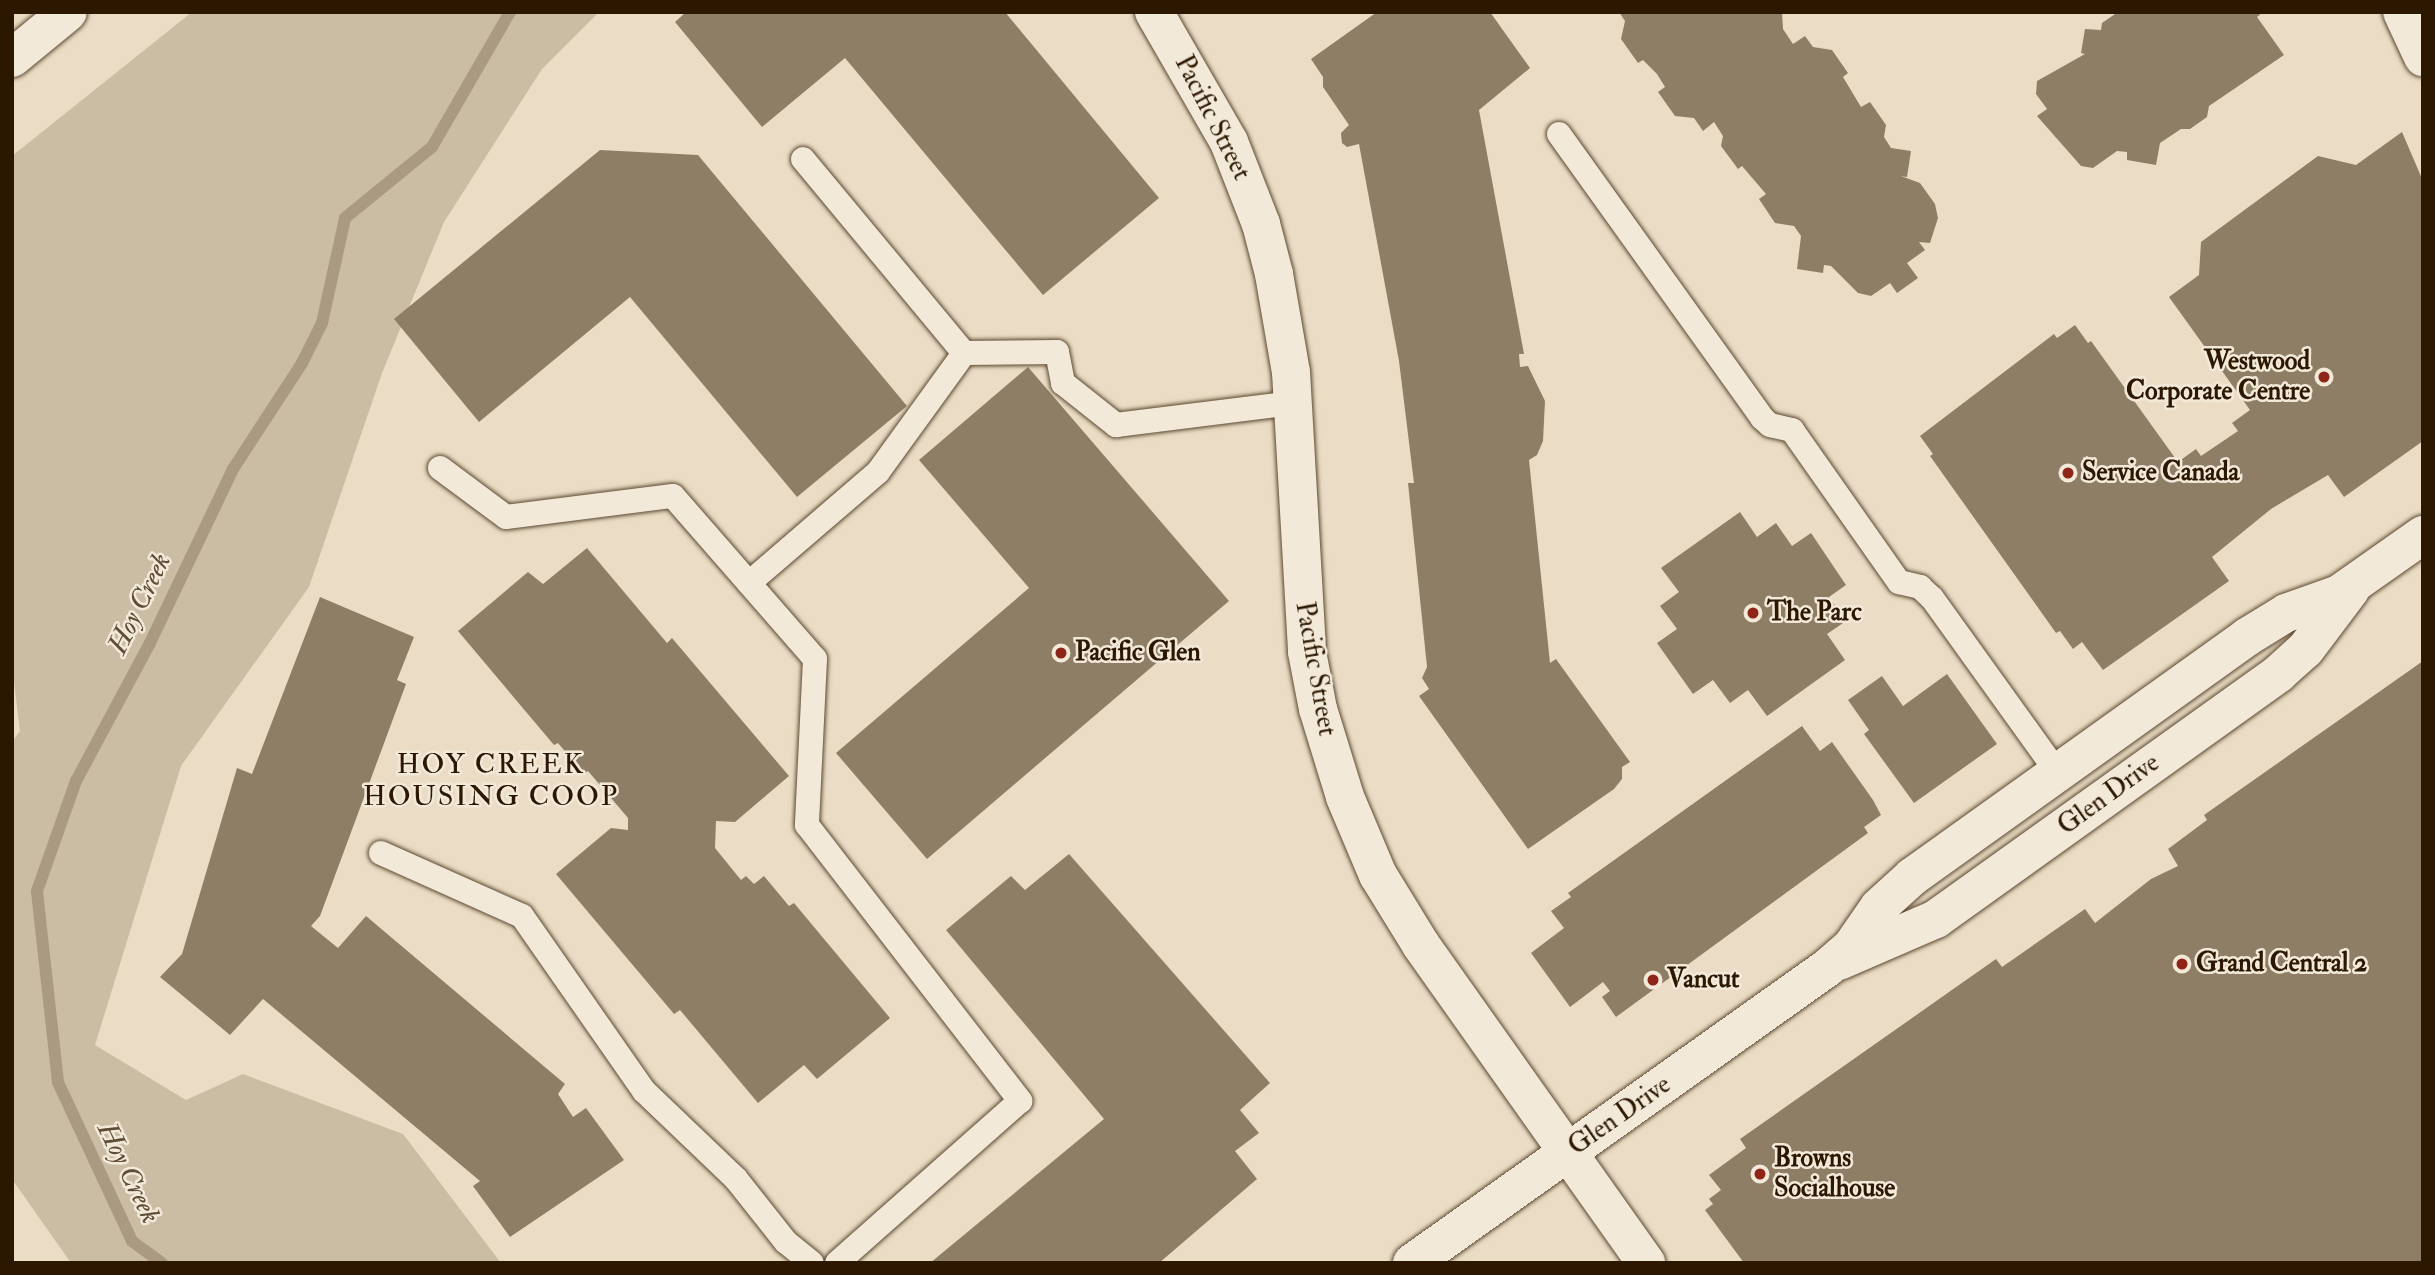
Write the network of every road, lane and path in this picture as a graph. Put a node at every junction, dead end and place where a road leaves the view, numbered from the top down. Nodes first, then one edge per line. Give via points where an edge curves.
1 (68, 12) edge
2 (2402, 12) edge
3 (1163, 16) edge
4 (2423, 57) edge
5 (12, 58) edge
6 (1559, 134) dead end
7 (803, 159) dead end
8 (964, 353) junction
9 (1292, 403) junction
10 (440, 468) dead end
11 (2423, 535) edge
12 (2360, 580) junction
13 (749, 583) junction
14 (2057, 772) junction
15 (381, 853) dead end
16 (1827, 968) junction
17 (1568, 1153) junction
18 (812, 1263) edge
19 (837, 1263) edge
20 (1412, 1263) edge
21 (1646, 1263) edge

1 - 5 street
2 - 4 street
3 - 9 street, Pacific Street via 1219,121 1261,224 1284,327
6 - 14 lane via 1762,418 1796,435 1899,582 1920,587 1932,598
7 - 8 lane
8 - 9 lane via 1057,352 1063,383 1116,425
8 - 13 lane via 878,472
9 - 17 street, Pacific Street via 1307,652 1318,709 1345,797 1370,859 1409,927
10 - 13 lane via 506,517 673,496
11 - 12 street, Glen Drive
12 - 14 street, Glen Drive via 2260,628
12 - 16 street, Glen Drive via 2336,604 2305,650 2278,674 1936,919
13 - 19 lane via 815,659 807,825 1020,1101
14 - 16 street, Glen Drive via 1901,886
15 - 18 lane via 522,916 644,1091 736,1179 786,1242
16 - 17 street, Glen Drive
17 - 20 street, Glen Drive
17 - 21 street, Pacific Street

